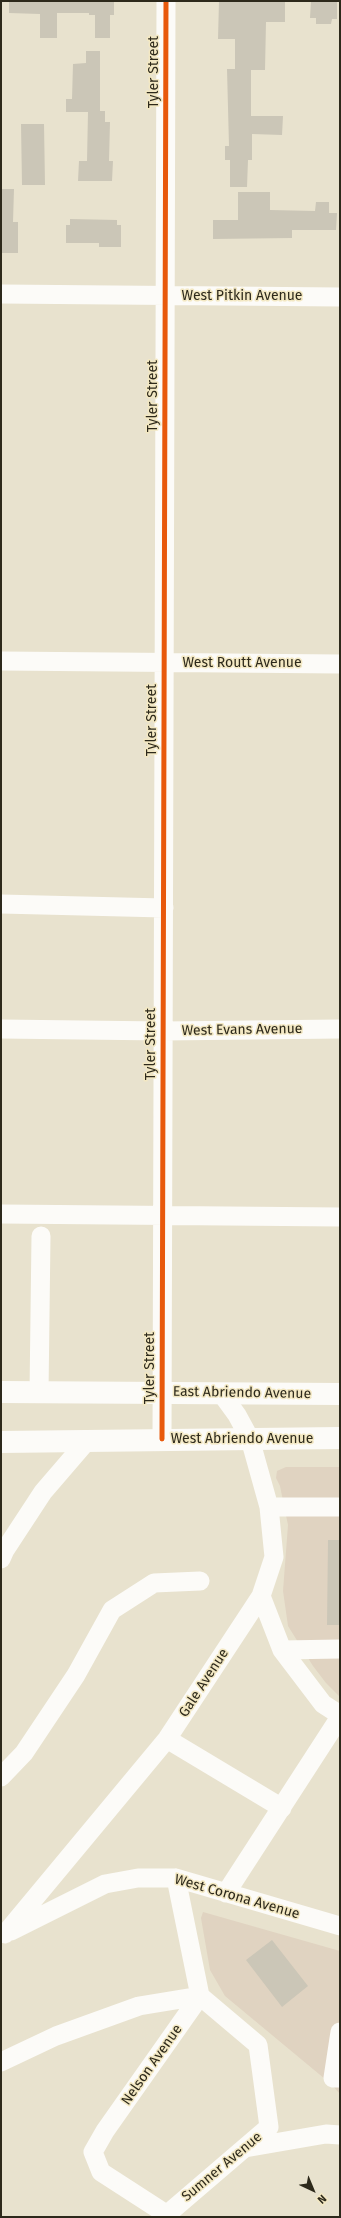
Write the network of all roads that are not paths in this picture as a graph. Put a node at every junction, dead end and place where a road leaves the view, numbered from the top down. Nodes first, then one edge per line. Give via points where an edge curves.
1 (166, 1) edge
2 (1, 294) edge
3 (165, 296) junction
4 (340, 297) edge
5 (1, 661) edge
6 (164, 662) junction
7 (340, 664) edge
8 (1, 904) edge
9 (164, 908) junction
10 (1, 1028) edge
11 (340, 1029) edge
12 (163, 1031) junction
13 (1, 1214) edge
14 (162, 1215) junction
15 (340, 1217) edge
16 (41, 1236) dead end
17 (1, 1392) edge
18 (162, 1392) junction
19 (39, 1393) junction
20 (221, 1393) junction
21 (340, 1394) edge
22 (340, 1438) edge
23 (162, 1439) junction
24 (250, 1439) junction
25 (1, 1442) edge
26 (86, 1442) junction
27 (340, 1506) edge
28 (268, 1507) junction
29 (2, 1548) edge
30 (200, 1581) dead end
31 (261, 1596) junction
32 (282, 1650) junction
33 (339, 1651) edge
34 (340, 1716) edge
35 (167, 1739) junction
36 (1, 1778) edge
37 (282, 1808) junction
38 (176, 1878) junction
39 (226, 1893) junction
40 (340, 1926) edge
41 (3, 1935) edge
42 (200, 1996) junction
43 (340, 2032) edge
44 (1, 2062) edge
45 (340, 2078) edge
46 (340, 2135) edge
47 (245, 2148) junction
48 (165, 2216) edge

1 - 3 street, Tyler Street
2 - 3 street, West Pitkin Avenue
3 - 4 street, West Pitkin Avenue
3 - 6 street, Tyler Street
5 - 6 street, West Routt Avenue
6 - 7 street, West Routt Avenue
6 - 9 street, Tyler Street
8 - 9 street
9 - 12 street, Tyler Street
10 - 12 street, West Evans Avenue
11 - 12 street, West Evans Avenue
12 - 14 street, Tyler Street
13 - 14 street
14 - 15 street
14 - 18 street, Tyler Street
16 - 19 street
17 - 19 main road, East Abriendo Avenue
18 - 19 main road, East Abriendo Avenue
18 - 20 main road, East Abriendo Avenue
18 - 23 street, Tyler Street
20 - 21 main road, East Abriendo Avenue
20 - 24 street, Gale Avenue
22 - 24 main road, West Abriendo Avenue
23 - 24 main road, West Abriendo Avenue
23 - 26 main road, West Abriendo Avenue
24 - 28 street, Gale Avenue
25 - 26 main road, West Abriendo Avenue
26 - 29 street
27 - 28 street
28 - 31 street, Gale Avenue via 274,1557
30 - 36 street via 154,1583 112,1610 76,1675 24,1753
31 - 32 street
31 - 35 street, Gale Avenue
32 - 33 street
32 - 34 street via 323,1704
34 - 37 street
35 - 37 street
35 - 41 street, Gale Avenue
37 - 39 street
38 - 39 street, West Corona Avenue
38 - 41 street, West Corona Avenue via 138,1878 105,1884
38 - 42 street
39 - 40 street, West Corona Avenue
42 - 44 street via 139,2006 56,2036
42 - 47 street, Sumner Avenue via 258,2045 270,2127
42 - 48 street, Nelson Avenue via 93,2152 101,2172
43 - 45 street via 333,2078
46 - 47 street via 326,2134
47 - 48 street, Sumner Avenue

